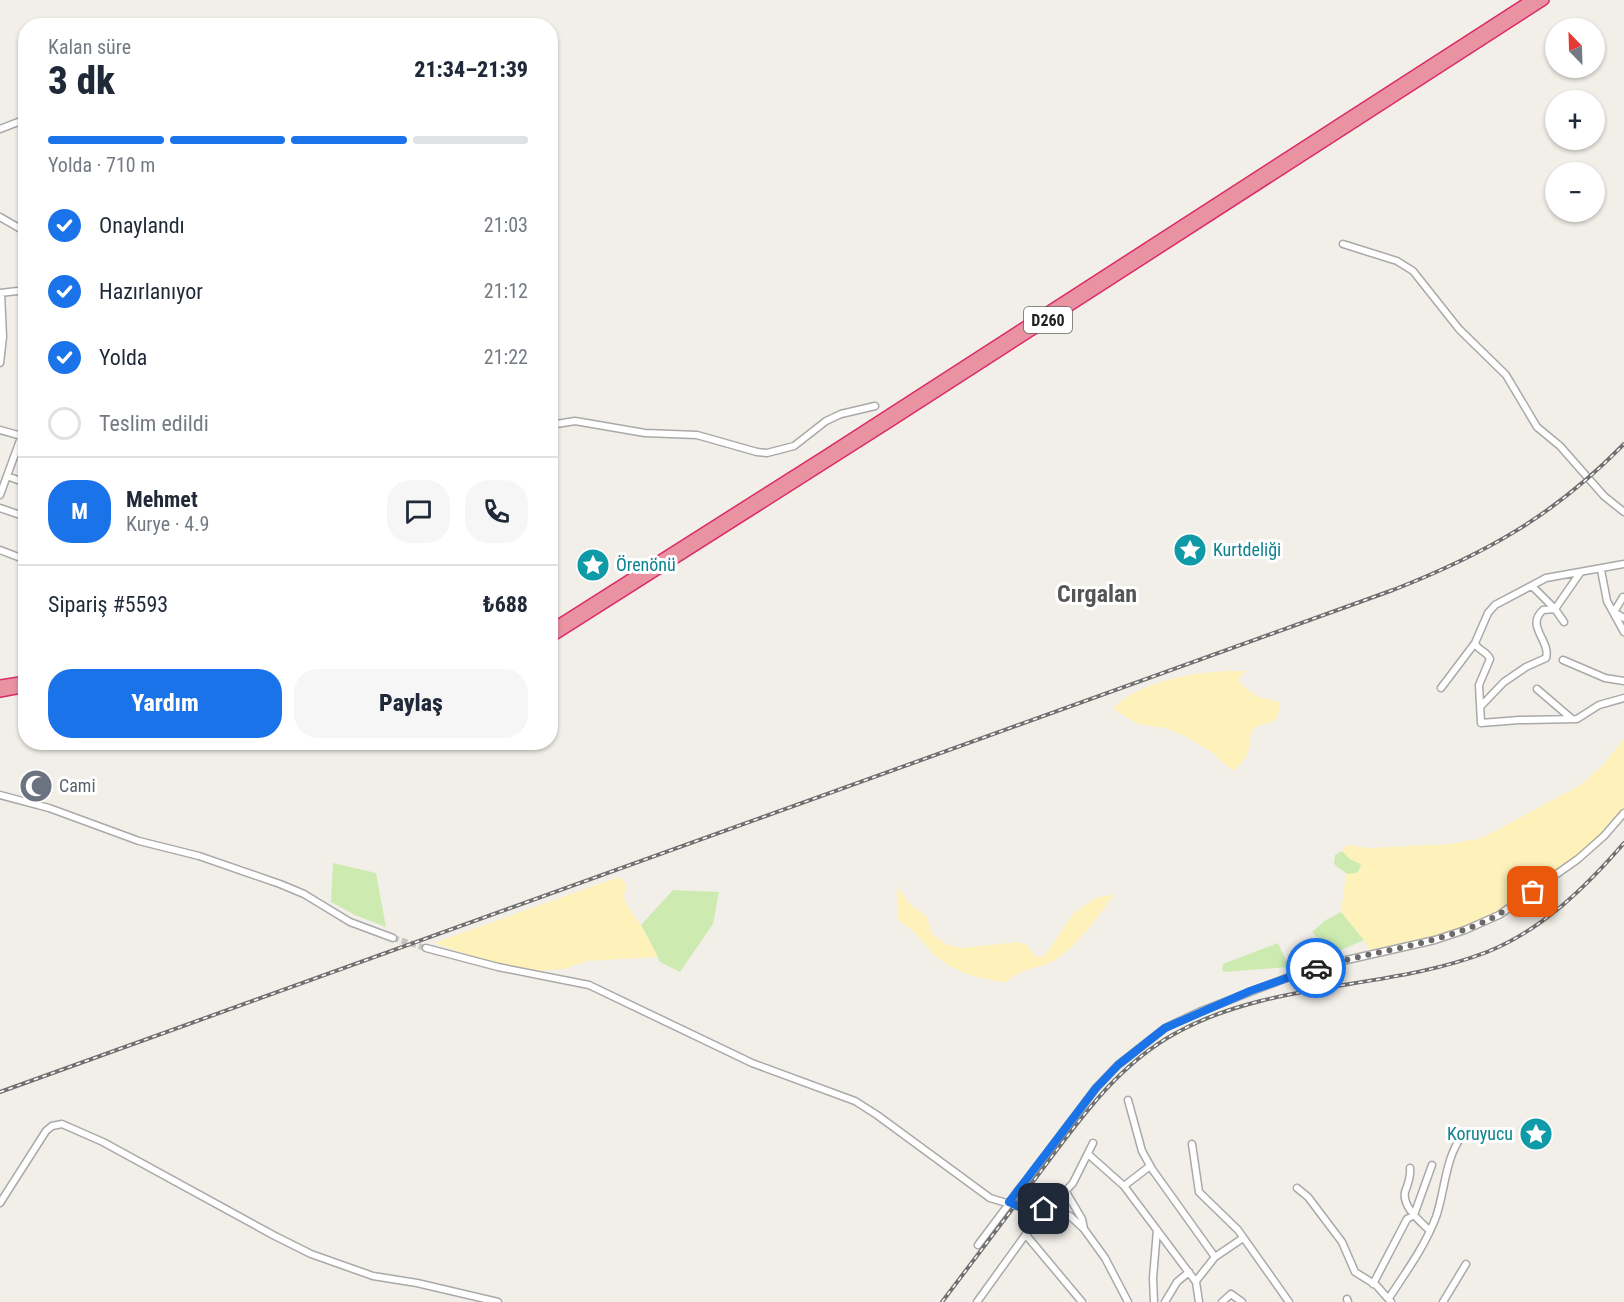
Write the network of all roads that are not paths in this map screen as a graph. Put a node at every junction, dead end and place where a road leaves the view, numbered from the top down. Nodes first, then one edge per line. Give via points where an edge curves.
1 (1531, 0) edge
2 (1544, 0) edge
3 (18, 122) edge
4 (0, 129) edge
5 (0, 217) edge
6 (18, 227) edge
7 (1343, 244) dead end
8 (18, 291) edge
9 (0, 293) edge
10 (0, 363) edge
11 (875, 405) dead end
12 (558, 424) edge
13 (0, 430) edge
14 (18, 435) edge
15 (18, 451) edge
16 (7, 476) junction
17 (18, 480) edge
18 (0, 495) edge
19 (0, 508) edge
20 (1624, 512) edge
21 (18, 514) edge
22 (0, 550) edge
23 (18, 557) edge
24 (1624, 564) edge
25 (1601, 570) junction
26 (1580, 573) junction
27 (1532, 586) junction
28 (1623, 597) edge
29 (1607, 601) junction
30 (1555, 609) junction
31 (1614, 612) junction
32 (1624, 618) edge
33 (1564, 622) dead end
34 (558, 625) edge
35 (1624, 632) edge
36 (558, 633) edge
37 (1475, 643) junction
38 (1563, 660) dead end
39 (1624, 681) edge
40 (18, 682) edge
41 (0, 685) edge
42 (1442, 688) dead end
43 (18, 689) edge
44 (1537, 690) dead end
45 (0, 692) edge
46 (1624, 698) edge
47 (1481, 706) junction
48 (1572, 719) junction
49 (0, 795) edge
50 (1624, 813) edge
51 (393, 938) tunnel mouth
52 (426, 948) tunnel mouth
53 (1128, 1100) dead end
54 (1462, 1136) dead end
55 (1093, 1143) dead end
56 (1192, 1144) dead end
57 (1088, 1154) junction
58 (1432, 1165) dead end
59 (1150, 1166) junction
60 (1410, 1168) dead end
61 (1124, 1186) junction
62 (1297, 1188) dead end
63 (1066, 1192) junction
64 (0, 1203) edge
65 (1012, 1204) junction
66 (1047, 1209) junction
67 (1414, 1215) junction
68 (1084, 1229) junction
69 (1157, 1230) junction
70 (1430, 1231) junction
71 (1026, 1235) junction
72 (1243, 1238) junction
73 (978, 1245) dead end
74 (1215, 1257) junction
75 (1466, 1264) dead end
76 (1189, 1272) junction
77 (1196, 1281) junction
78 (1374, 1284) junction
79 (1390, 1300) edge
80 (498, 1302) edge
81 (977, 1302) edge
82 (1082, 1302) edge
83 (1128, 1302) edge
84 (1154, 1302) edge
85 (1165, 1302) edge
86 (1199, 1302) edge
87 (1221, 1302) edge
88 (1242, 1302) edge
89 (1288, 1302) edge
90 (1443, 1302) edge

1 - 34 highway, D260
2 - 36 highway, D260
3 - 4 street
5 - 6 street
7 - 20 street via 1397,261 1413,271 1459,330 1506,375 1537,427
8 - 9 street
9 - 10 street
11 - 12 street via 826,421 794,446 767,453 697,435 645,433 575,421
13 - 14 street
15 - 16 street
16 - 17 street
16 - 18 street
19 - 21 street
22 - 23 street
24 - 25 street
25 - 26 street
25 - 29 street
26 - 27 street via 1546,579
26 - 30 street
27 - 30 street
27 - 37 street via 1493,607
28 - 29 street
28 - 31 street
29 - 31 street
30 - 33 street
30 - 47 street via 1543,610 1536,621 1546,658 1504,682
31 - 32 street
31 - 35 street
37 - 42 street
37 - 47 street via 1490,659 1479,685
38 - 39 street via 1605,678
40 - 41 highway
43 - 45 highway
44 - 48 street
46 - 48 street
47 - 48 street via 1481,723
49 - 51 street via 280,884 350,922
50 - 65 street via 1578,859 1483,922 1435,940 1299,973 1165,1028 1096,1088
52 - 65 street via 589,985 752,1062 838,1093 877,1115 990,1198
53 - 59 street
54 - 70 street via 1452,1154
55 - 57 street
56 - 72 street via 1199,1192
57 - 61 street
57 - 63 street
58 - 67 street
59 - 61 street
59 - 74 street
60 - 67 street via 1405,1198
61 - 69 street
62 - 78 street via 1342,1242 1355,1272
63 - 66 street
63 - 68 street
64 - 80 street via 46,1131 62,1124 103,1142 311,1254 373,1276
65 - 66 street
65 - 73 street
66 - 68 street via 1066,1214
66 - 71 street
67 - 70 street
67 - 78 street via 1407,1219
68 - 83 street via 1105,1258
69 - 76 street
69 - 84 street
70 - 79 street
71 - 81 street
71 - 82 street
72 - 74 street
72 - 89 street
74 - 77 street
75 - 90 street
76 - 77 street
76 - 85 street via 1177,1282
77 - 86 street
78 - 79 street
87 - 88 street via 1233,1294

